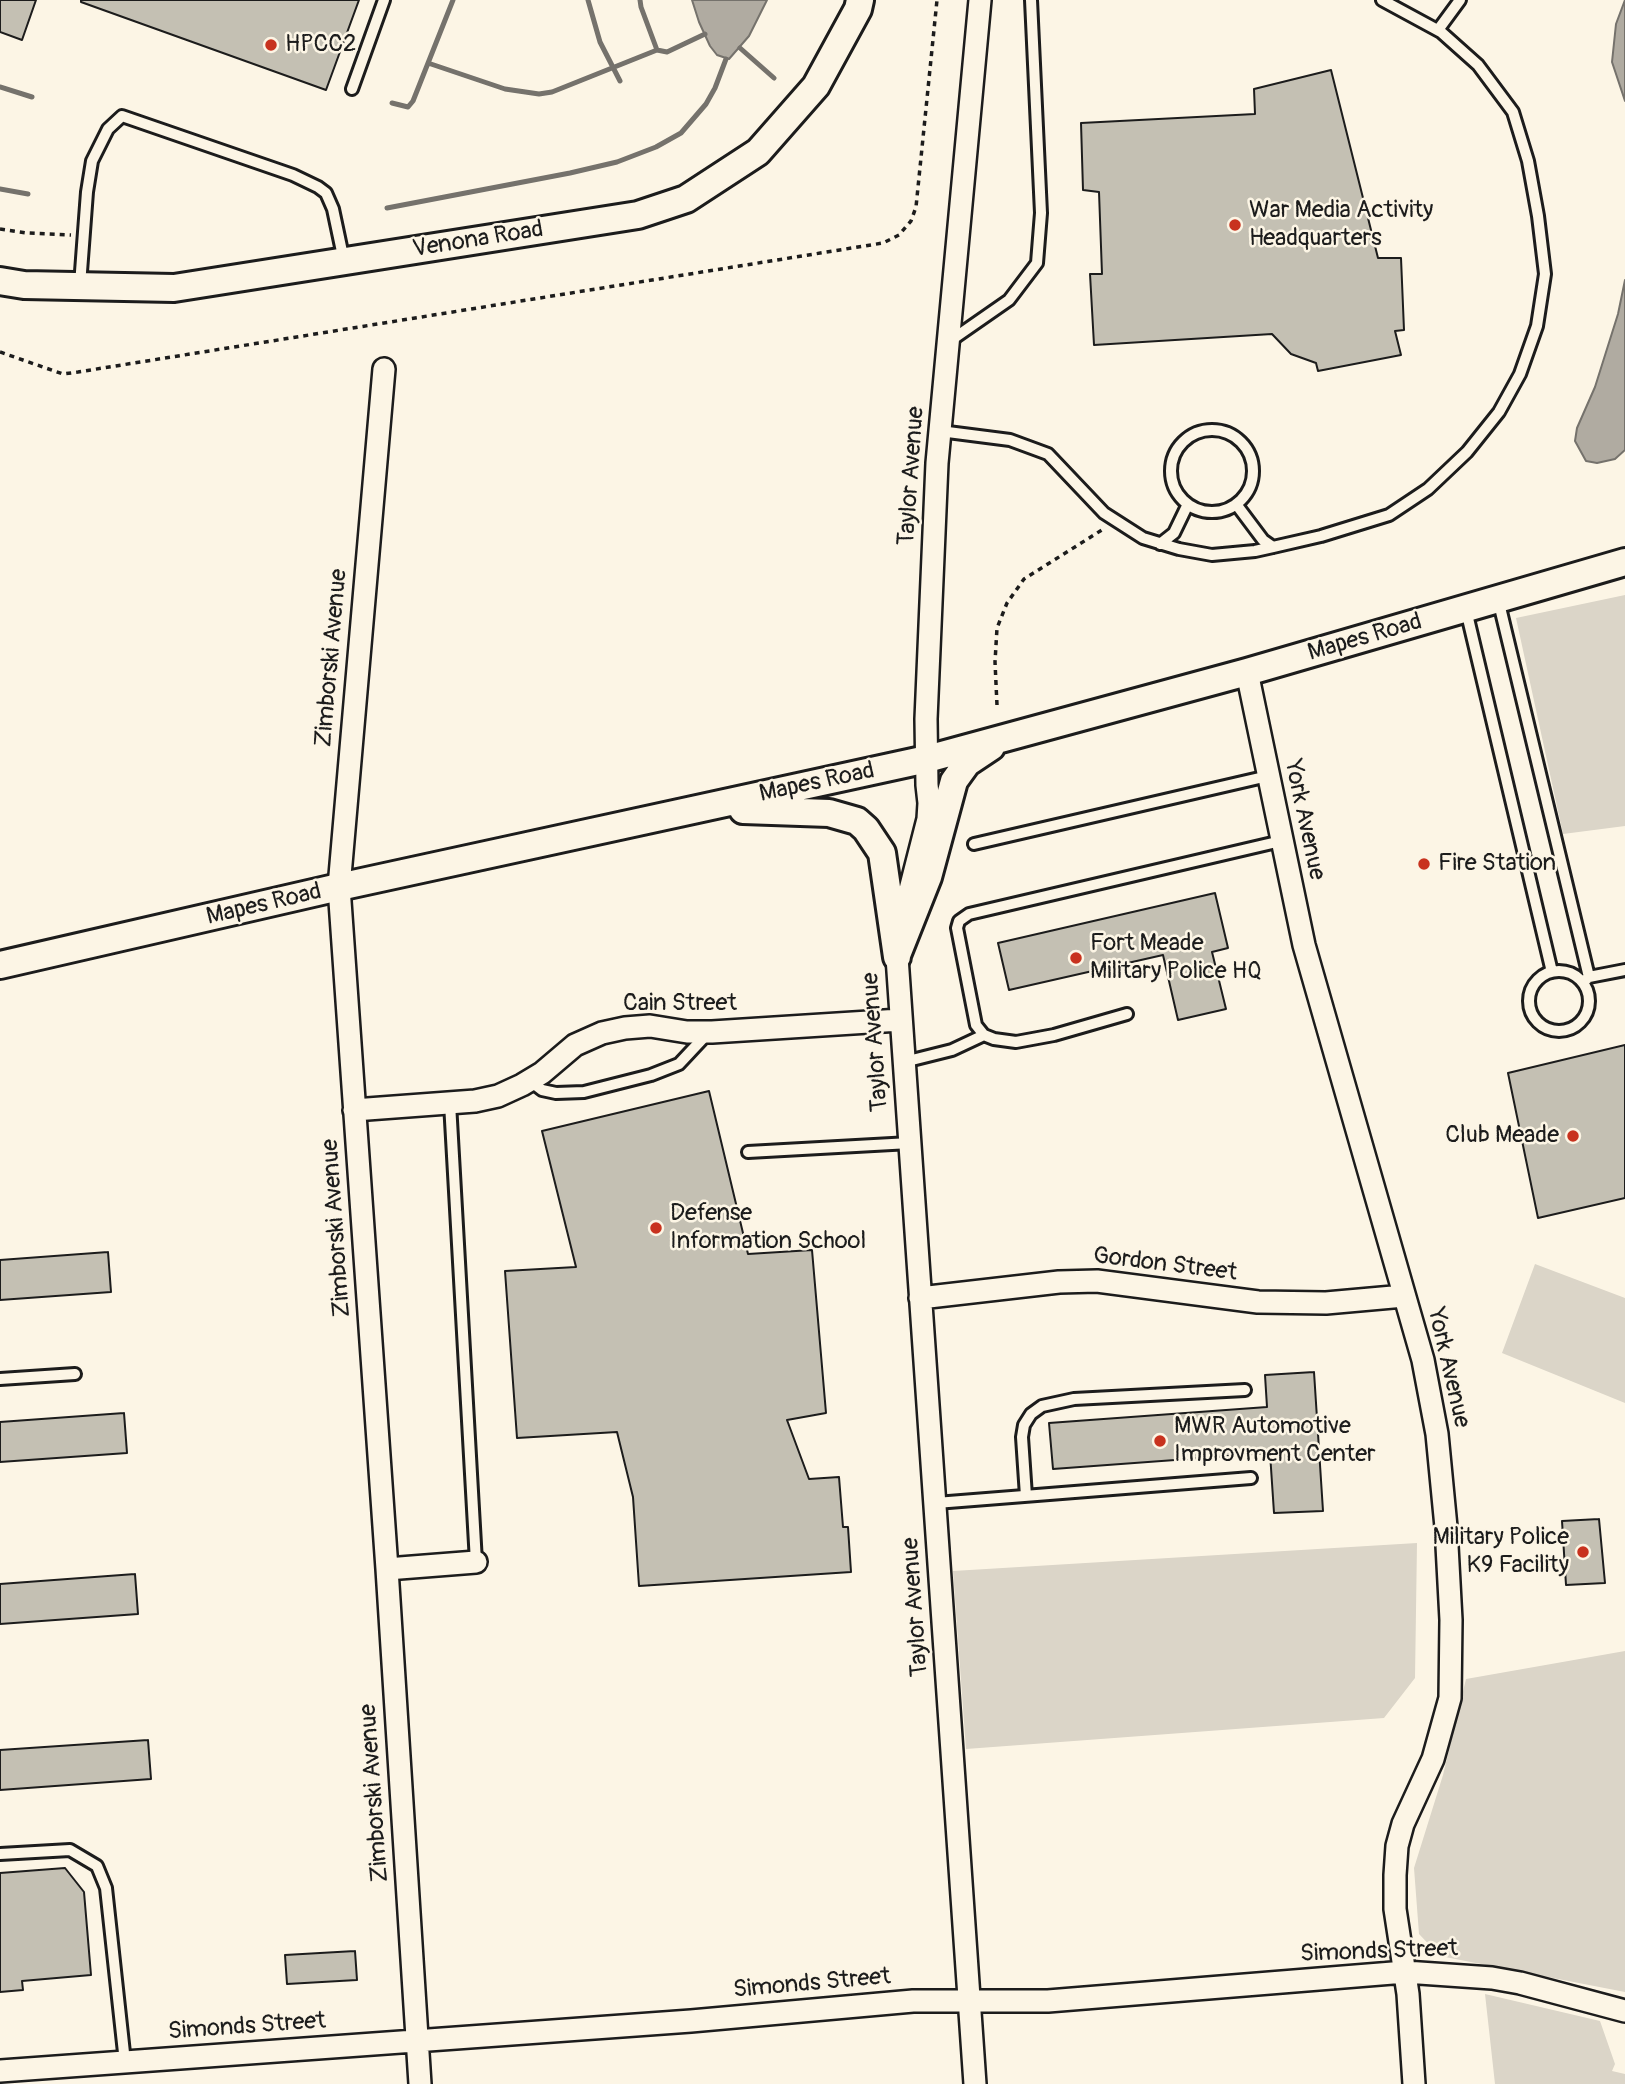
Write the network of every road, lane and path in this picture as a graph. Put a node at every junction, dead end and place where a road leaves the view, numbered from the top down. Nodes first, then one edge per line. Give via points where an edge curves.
1 (384, 0) edge
2 (860, 0) edge
3 (937, 0) edge
4 (980, 0) edge
5 (1031, 0) edge
6 (1382, 0) edge
7 (1460, 0) edge
8 (1438, 30) junction
9 (352, 89) dead end
10 (0, 229) edge
11 (83, 235) junction
12 (344, 261) junction
13 (0, 281) edge
14 (80, 286) junction
15 (948, 343) junction
16 (0, 352) edge
17 (384, 369) dead end
18 (940, 431) junction
19 (1188, 504) junction
20 (1236, 504) junction
21 (1105, 528) dead end
22 (1160, 544) junction
23 (1273, 547) junction
24 (1625, 562) edge
25 (1498, 599) junction
26 (1465, 609) junction
27 (1247, 672) junction
28 (997, 705) dead end
29 (1004, 738) junction
30 (926, 759) junction
31 (1268, 776) junction
32 (689, 811) junction
33 (1282, 841) junction
34 (974, 845) dead end
35 (339, 887) junction
36 (897, 957) junction
37 (0, 965) edge
38 (1625, 970) edge
39 (1552, 972) junction
40 (1586, 980) junction
41 (1127, 1014) dead end
42 (900, 1020) junction
43 (709, 1032) junction
44 (984, 1035) junction
45 (904, 1062) junction
46 (529, 1080) junction
47 (450, 1103) junction
48 (354, 1110) junction
49 (910, 1143) junction
50 (748, 1152) dead end
51 (1404, 1296) junction
52 (920, 1298) junction
53 (75, 1374) dead end
54 (0, 1379) edge
55 (1245, 1390) dead end
56 (1251, 1478) dead end
57 (1026, 1496) junction
58 (936, 1503) junction
59 (476, 1562) joint
60 (387, 1569) junction
61 (0, 1854) edge
62 (1405, 1972) junction
63 (970, 2000) junction
64 (1625, 2011) edge
65 (417, 2041) junction
66 (125, 2062) junction
67 (0, 2071) edge
68 (420, 2084) edge
69 (975, 2084) edge
70 (1414, 2084) edge

1 - 9 lane
2 - 12 street, Venona Road via 816,86 758,152 686,199 638,215
3 - 16 path via 916,207 899,235 883,243 63,374
4 - 15 street, Taylor Avenue
5 - 15 lane via 1041,213 1037,263 1009,300
6 - 8 lane
7 - 8 lane
8 - 23 lane via 1478,65 1513,112 1528,162 1545,274 1537,326 1520,374 1499,412 1467,452 1428,489 1389,515
10 - 11 path
11 - 12 lane via 92,161 107,129 122,116 318,187 333,209
11 - 14 lane
12 - 14 street, Venona Road via 174,288
13 - 14 street, Venona Road
15 - 18 street, Taylor Avenue
17 - 35 street, Zimborski Avenue
18 - 22 lane via 1010,440 1048,454 1104,513
18 - 30 street, Taylor Avenue
19 - 20 lane via 1215,512
19 - 20 lane via 1173,481 1175,453 1183,442 1207,430 1232,435 1250,454 1252,480
19 - 22 lane via 1174,533
20 - 23 lane
21 - 28 path via 1024,579 1007,603 996,628
22 - 23 lane via 1212,555
24 - 25 street, Mapes Road
25 - 26 street, Mapes Road
25 - 40 lane
26 - 27 street, Mapes Road
26 - 39 lane
27 - 29 street, Mapes Road
27 - 31 street, York Avenue
29 - 30 street, Mapes Road
29 - 36 street via 967,764 954,781 928,877
30 - 32 street, Mapes Road
30 - 36 street, Taylor Avenue via 928,819
31 - 33 street, York Avenue
31 - 34 lane
32 - 35 street, Mapes Road
32 - 36 street via 812,811 857,821 882,853
33 - 44 lane via 962,918 958,937 976,1025
33 - 51 street, York Avenue via 1304,945
35 - 37 street, Mapes Road
35 - 48 street, Zimborski Avenue
36 - 42 street, Taylor Avenue
38 - 40 lane
39 - 40 lane via 1570,972
39 - 40 lane via 1536,980 1528,1002 1531,1014 1548,1030 1560,1032 1581,1022 1590,1000
41 - 44 lane via 1016,1042
42 - 43 street, Cain Street
42 - 45 street, Taylor Avenue
43 - 46 street, Cain Street via 650,1027 602,1033 575,1045
43 - 46 lane via 679,1064 652,1075 556,1093
44 - 45 lane via 951,1050
45 - 49 street, Taylor Avenue
46 - 47 street, Cain Street via 498,1096
47 - 48 street, Cain Street
47 - 59 lane
48 - 60 street, Zimborski Avenue
49 - 50 lane
49 - 52 street, Taylor Avenue
51 - 52 street, Gordon Street via 1326,1303 1258,1302 1059,1282
51 - 62 street, York Avenue via 1423,1360 1437,1434 1452,1659 1443,1730 1397,1846 1395,1909
52 - 58 street, Taylor Avenue
53 - 54 lane
55 - 57 lane via 1074,1399 1042,1406 1024,1425
56 - 57 lane
57 - 58 lane
58 - 63 street, Taylor Avenue
59 - 60 street
60 - 65 street, Zimborski Avenue
61 - 66 lane via 70,1850 97,1866 106,1888
62 - 63 street, Simonds Street via 1048,2001
62 - 64 street, Simonds Street via 1502,1980
62 - 70 street, York Avenue
63 - 65 street, Simonds Street
63 - 69 street, Taylor Avenue
65 - 66 street, Simonds Street
65 - 68 street, Zimborski Avenue
66 - 67 street, Simonds Street

